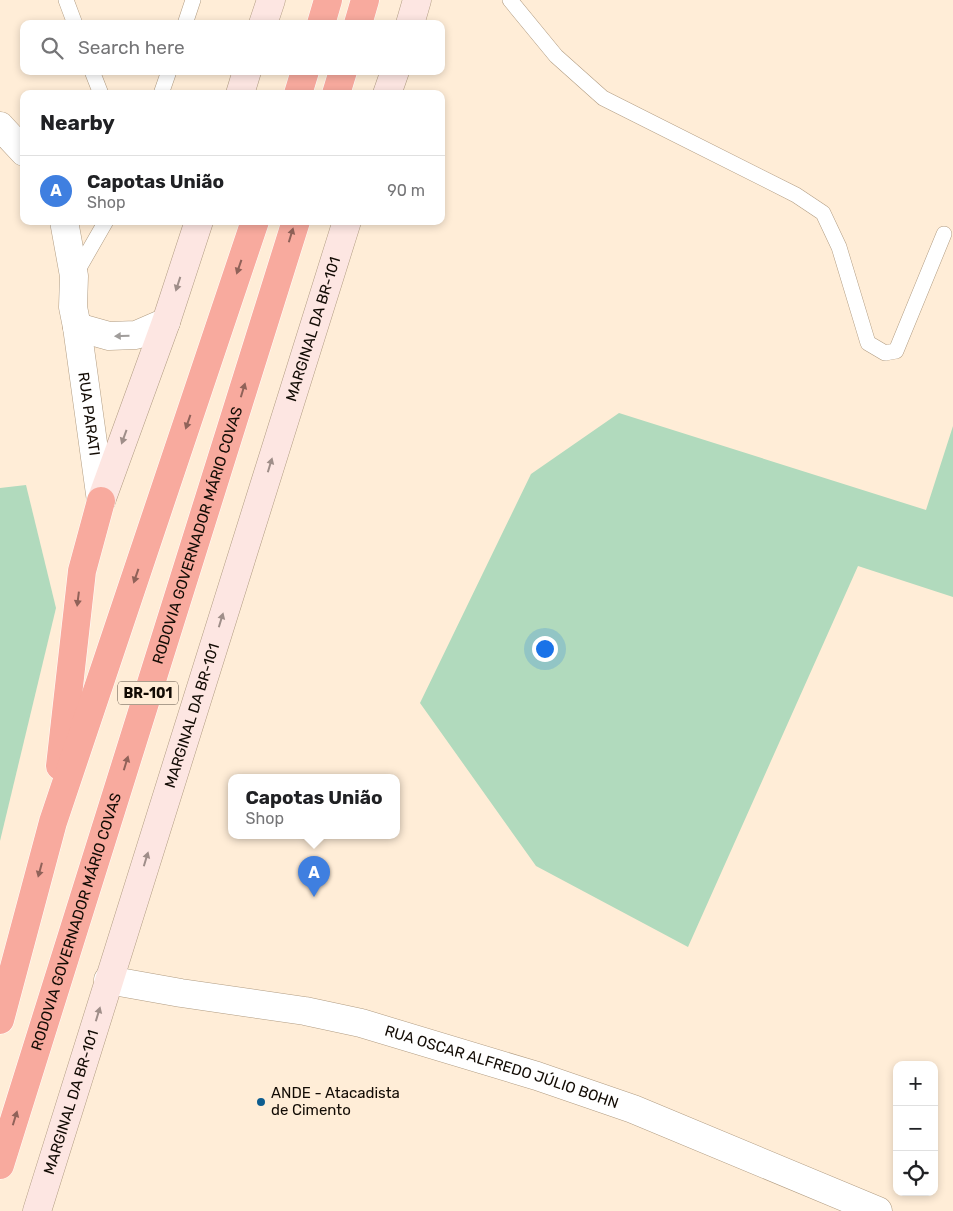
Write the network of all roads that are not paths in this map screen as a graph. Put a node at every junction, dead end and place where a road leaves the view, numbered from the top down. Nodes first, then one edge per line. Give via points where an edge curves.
1 (66, 0) edge
2 (193, 0) edge
3 (271, 0) edge
4 (328, 0) edge
5 (365, 0) edge
6 (417, 0) edge
7 (510, 0) edge
8 (73, 20) edge
9 (186, 20) edge
10 (264, 20) edge
11 (322, 20) edge
12 (359, 20) edge
13 (411, 20) edge
14 (94, 75) edge
15 (168, 75) edge
16 (247, 75) edge
17 (304, 75) edge
18 (342, 75) edge
19 (394, 75) edge
20 (99, 90) edge
21 (162, 90) edge
22 (241, 90) edge
23 (299, 90) edge
24 (337, 90) edge
25 (389, 90) edge
26 (0, 126) edge
27 (20, 148) edge
28 (65, 225) edge
29 (104, 225) edge
30 (197, 225) edge
31 (254, 225) edge
32 (295, 225) edge
33 (346, 225) edge
34 (944, 234) dead end
35 (74, 276) junction
36 (166, 322) junction
37 (77, 327) junction
38 (101, 501) junction
39 (53, 822) junction
40 (108, 980) junction
41 (0, 1020) edge
42 (0, 1164) edge
43 (37, 1211) edge
44 (878, 1211) edge

1 - 8 lane
2 - 9 lane
3 - 10 main road
4 - 11 highway
5 - 12 highway
6 - 13 main road
7 - 34 lane via 556,56 602,98 796,195 823,213 839,247 868,343 885,353 896,351
14 - 20 lane
15 - 21 lane
16 - 22 main road
17 - 23 highway
18 - 24 highway
19 - 25 main road
26 - 27 street
28 - 35 street, RUA PARATI
29 - 35 lane
30 -> 36 main road
31 -> 39 highway, BR-101
42 -> 32 highway, RODOVIA GOVERNADOR MÁRIO COVAS / BR-101
40 -> 33 main road, MARGINAL DA BR-101
35 - 37 street, RUA PARATI via 73,307
36 -> 37 street via 136,335 109,336
36 -> 38 main road
37 - 38 street, RUA PARATI
38 -> 39 highway via 82,571
39 -> 41 highway, BR-101
43 -> 40 main road, MARGINAL DA BR-101
40 - 44 street, RUA OSCAR ALFREDO JÚLIO BOHN via 362,1023 633,1109

